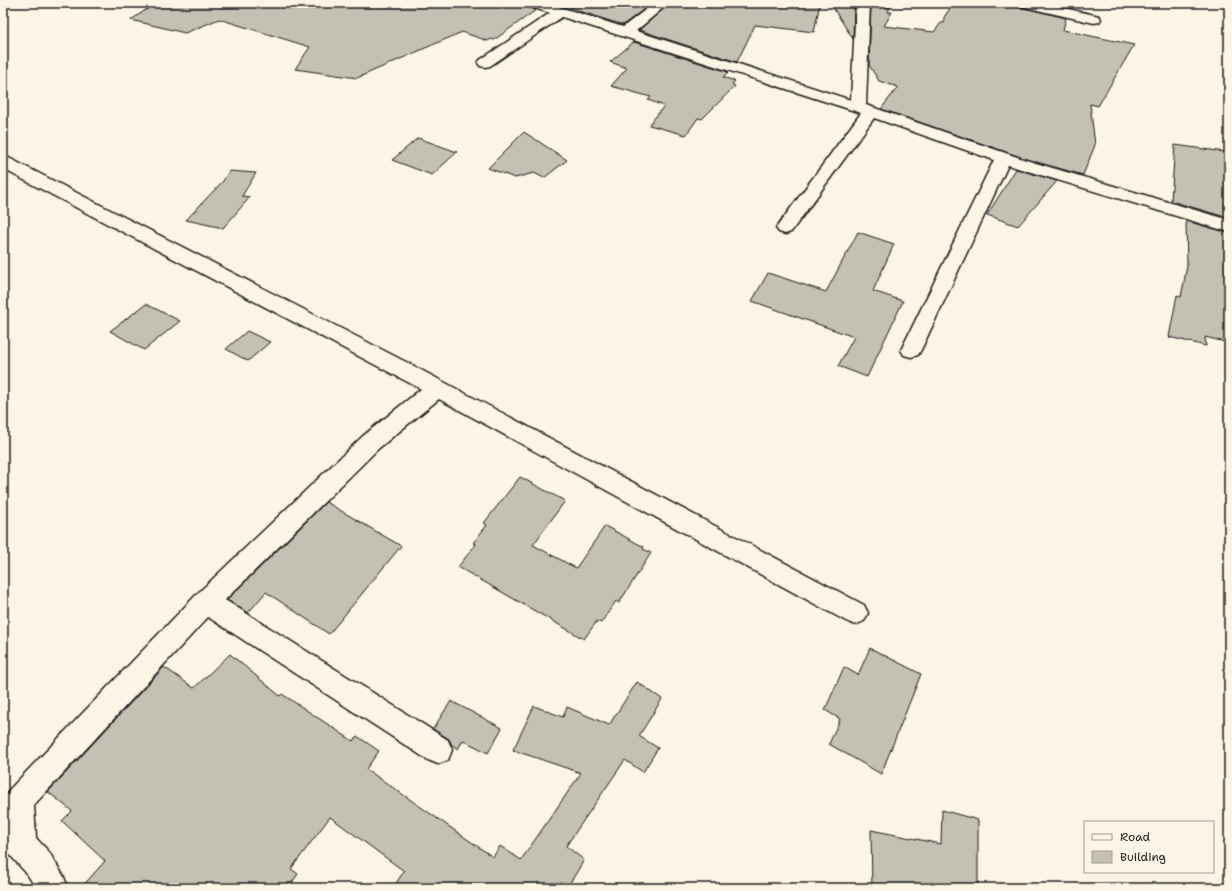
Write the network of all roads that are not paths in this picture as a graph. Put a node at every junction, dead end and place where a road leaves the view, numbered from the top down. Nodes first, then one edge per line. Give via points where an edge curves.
1 (533, 3) edge
2 (662, 3) edge
3 (863, 3) edge
4 (1025, 3) edge
5 (560, 12) junction
6 (1094, 19) dead end
7 (625, 33) junction
8 (485, 63) dead end
9 (864, 109) junction
10 (1003, 158) junction
11 (3, 162) edge
12 (1229, 226) edge
13 (785, 228) dead end
14 (911, 350) dead end
15 (437, 388) junction
16 (206, 602) junction
17 (855, 613) dead end
18 (438, 750) dead end
19 (53, 888) edge

1 - 5 street
2 - 7 street
3 - 9 street
4 - 6 street
5 - 7 street
5 - 8 street
7 - 9 street
9 - 10 street
9 - 13 street
10 - 12 street
10 - 14 street
11 - 15 street
15 - 16 street via 371,442
15 - 17 street
16 - 18 street
16 - 19 street via 19,800 21,844 38,863

